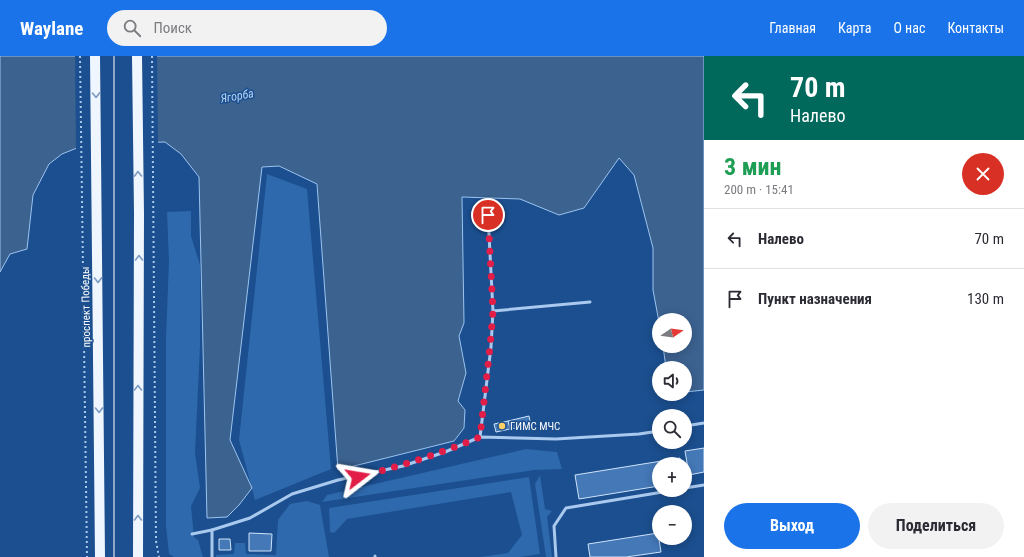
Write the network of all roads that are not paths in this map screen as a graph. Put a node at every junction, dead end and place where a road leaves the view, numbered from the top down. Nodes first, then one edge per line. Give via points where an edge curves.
1 (96, 56) edge
2 (137, 56) edge
3 (488, 215) dead end
4 (590, 302) dead end
5 (493, 311) junction
6 (704, 423) edge
7 (692, 425) edge
8 (652, 432) edge
9 (480, 437) junction
10 (704, 485) edge
11 (692, 487) edge
12 (652, 494) edge
13 (212, 530) junction
14 (192, 534) dead end
15 (100, 557) edge
16 (138, 557) edge
17 (212, 557) edge
18 (556, 557) edge

1 -> 15 main road, проспект Победы
16 -> 2 main road
3 - 5 lane
4 - 5 lane
5 - 9 lane
6 - 7 lane
8 - 9 lane via 556,439
9 - 13 lane via 403,466 338,480 292,494 250,518
10 - 11 lane
12 - 18 lane via 566,508 554,526
13 - 14 lane
13 - 17 lane

